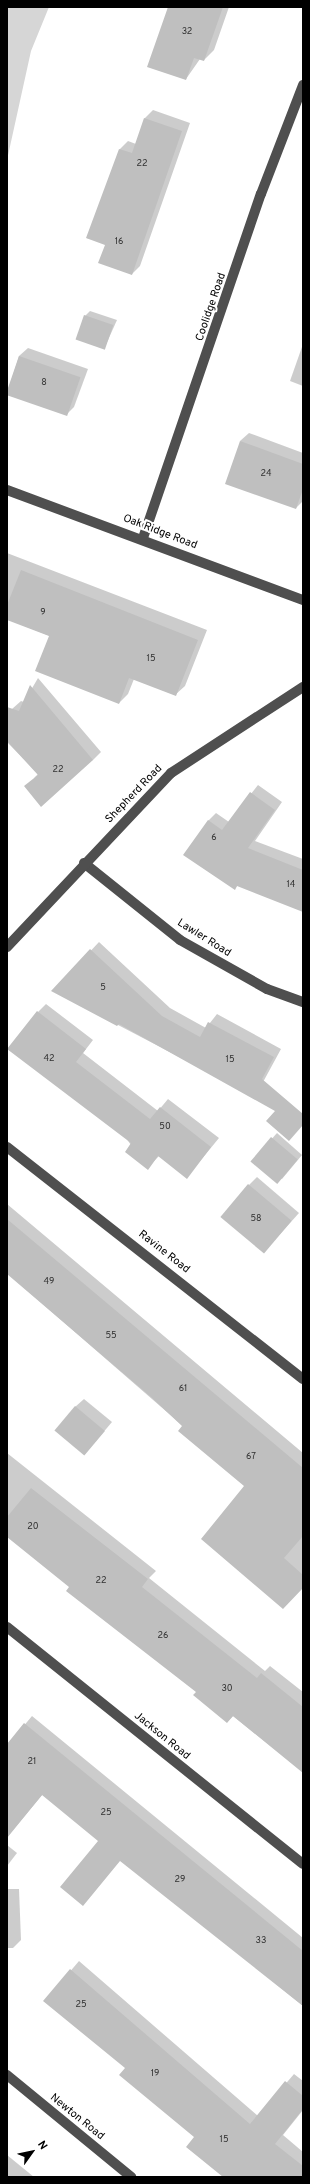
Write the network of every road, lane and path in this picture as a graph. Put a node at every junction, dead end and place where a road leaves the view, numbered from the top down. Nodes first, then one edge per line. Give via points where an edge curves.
1 (303, 85) edge
2 (7, 490) edge
3 (143, 538) junction
4 (303, 600) edge
5 (303, 687) edge
6 (84, 863) junction
7 (7, 947) edge
8 (303, 1002) edge
9 (7, 1147) edge
10 (303, 1379) edge
11 (7, 1627) edge
12 (303, 1864) edge
13 (7, 2075) edge
14 (131, 2177) edge

1 - 3 street, Coolidge Road via 261,194
2 - 3 street, Oak Ridge Road
3 - 4 street, Oak Ridge Road
5 - 6 street, Shepherd Road via 171,773
6 - 7 street, Shepherd Road
6 - 8 street, Lawler Road via 180,940 267,989
9 - 10 street, Ravine Road
11 - 12 street, Jackson Road
13 - 14 street, Newton Road

